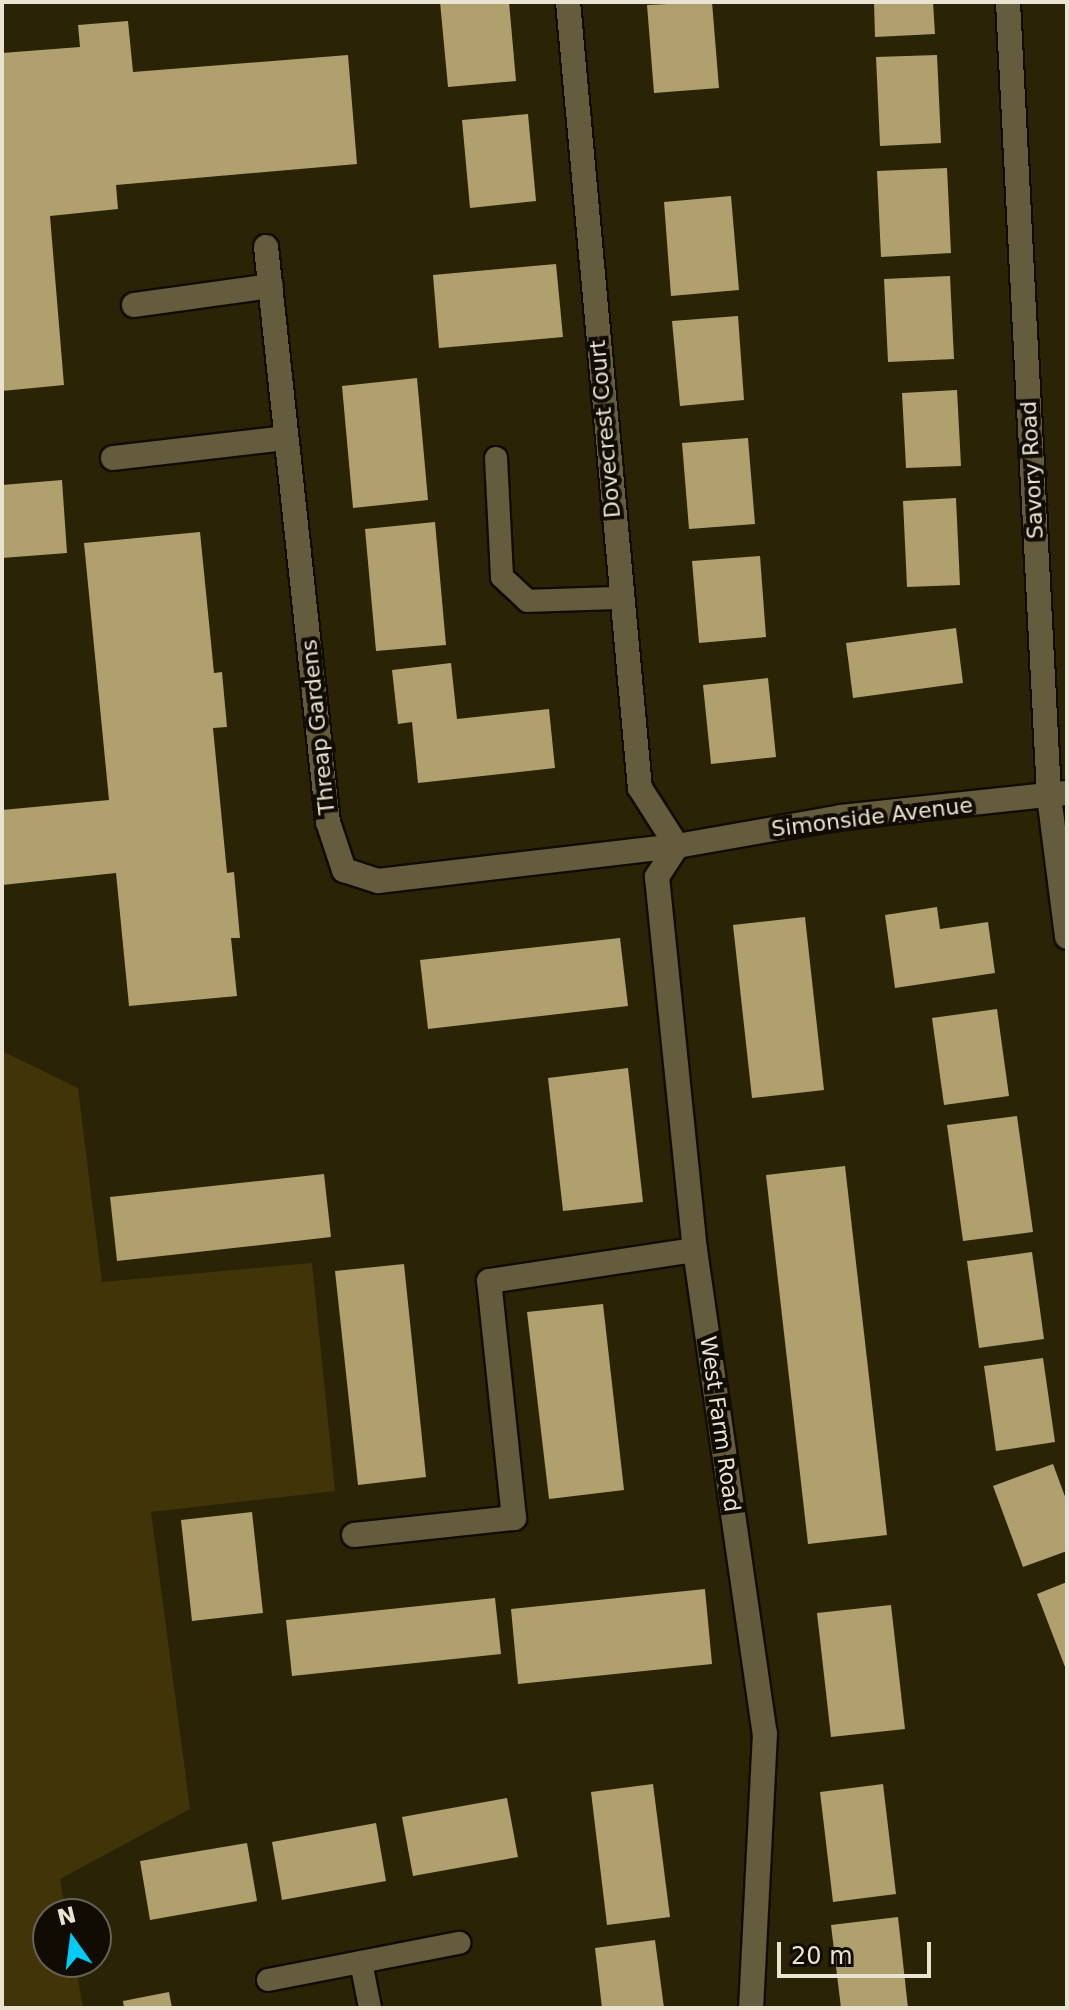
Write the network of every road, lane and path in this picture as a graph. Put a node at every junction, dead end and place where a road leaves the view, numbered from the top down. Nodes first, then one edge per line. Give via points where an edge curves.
1 (568, 2) edge
2 (1008, 2) edge
3 (266, 247) dead end
4 (271, 286) junction
5 (134, 305) dead end
6 (286, 438) junction
7 (113, 458) dead end
8 (496, 458) dead end
9 (620, 598) junction
10 (1058, 794) edge
11 (677, 846) junction
12 (1067, 937) edge
13 (695, 1250) junction
14 (354, 1535) dead end
15 (459, 1943) dead end
16 (361, 1962) junction
17 (268, 1980) dead end
18 (370, 2008) edge
19 (751, 2008) edge

1 - 9 street, Dovecrest Court
2 - 10 street, Savory Road
3 - 4 street, Threap Gardens
4 - 5 street
4 - 6 street, Threap Gardens
6 - 7 street
6 - 11 street, Threap Gardens via 328,822 344,870 378,881
8 - 9 lane via 502,577 528,601
9 - 11 street, Dovecrest Court via 640,788
10 - 11 street, Simonside Avenue via 841,817
10 - 12 street, Savory Road
11 - 13 street, West Farm Road via 657,877
13 - 14 street via 489,1281 514,1518
13 - 19 street, West Farm Road via 765,1733
15 - 16 lane
16 - 17 lane
16 - 18 lane

